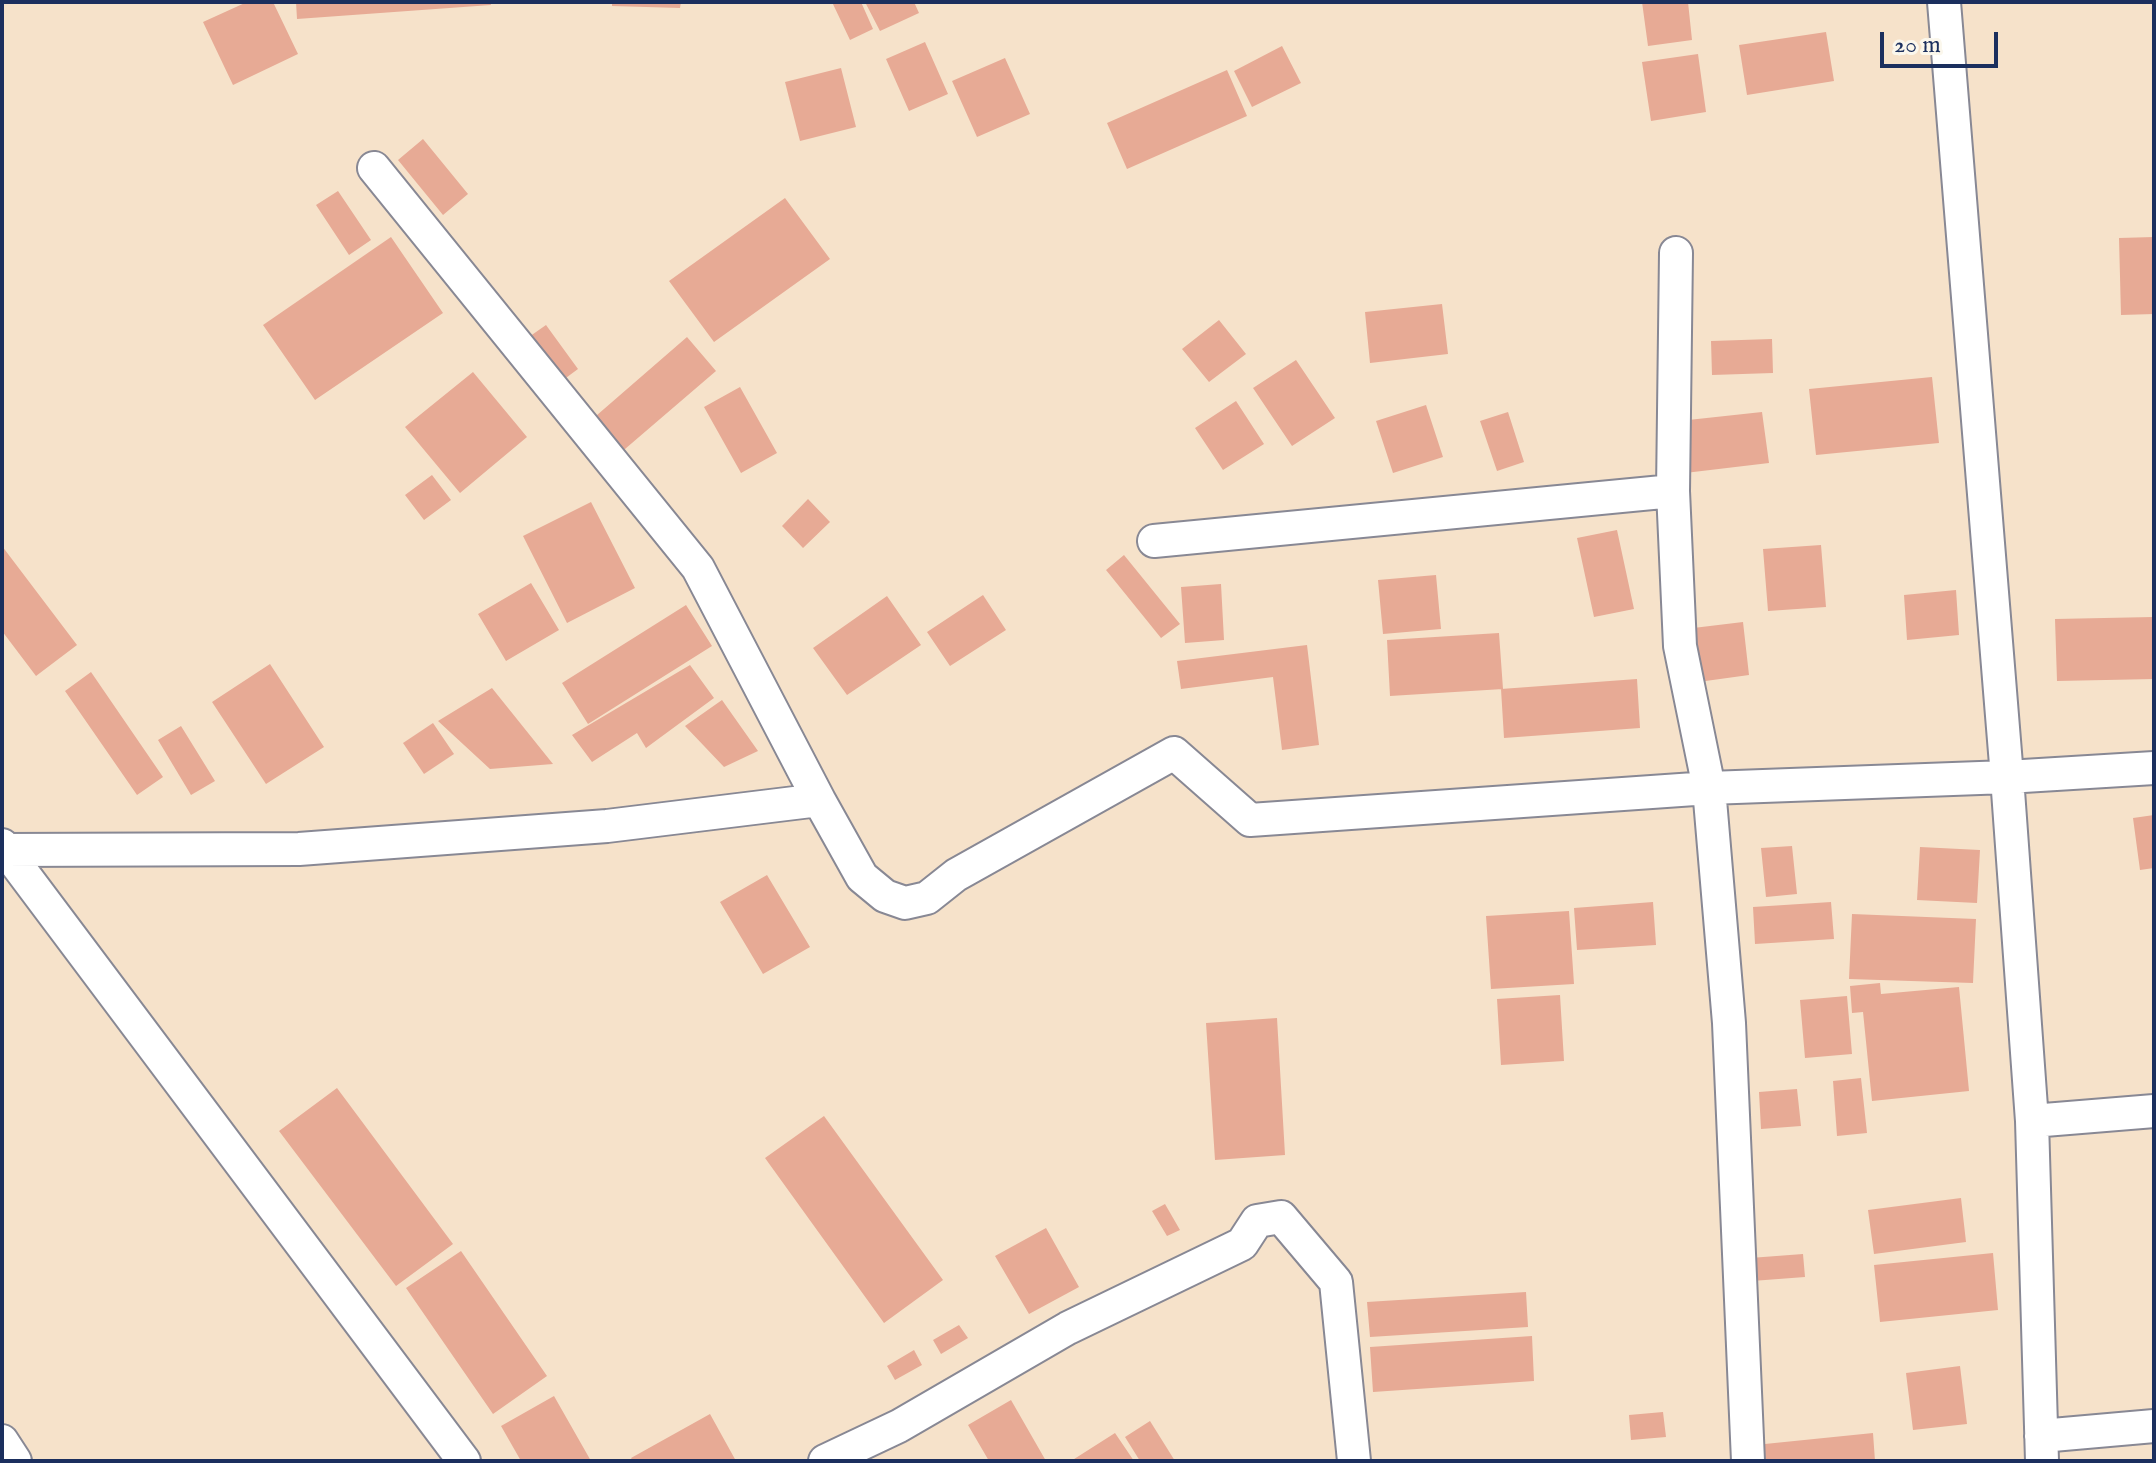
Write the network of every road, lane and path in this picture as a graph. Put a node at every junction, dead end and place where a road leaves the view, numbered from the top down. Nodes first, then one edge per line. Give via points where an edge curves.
1 (1944, 2) edge
2 (374, 168) dead end
3 (1676, 253) dead end
4 (1673, 491) junction
5 (1154, 541) dead end
6 (2154, 768) edge
7 (2007, 777) junction
8 (1709, 788) junction
9 (819, 800) junction
10 (3, 848) edge
11 (2154, 1111) edge
12 (2032, 1121) junction
13 (2154, 1426) edge
14 (2, 1441) edge
15 (2041, 1448) edge
16 (15, 1461) edge
17 (464, 1461) edge
18 (825, 1461) edge
19 (1354, 1461) edge
20 (1748, 1461) edge

1 - 7 street
2 - 9 street via 698,568
3 - 4 street
4 - 5 street
4 - 8 street via 1680,646
6 - 7 street
7 - 8 street
7 - 12 street
8 - 9 street via 1250,820 1174,753 956,875 927,898 905,903 885,896 862,877
8 - 20 street via 1729,1023
9 - 10 street via 607,826 299,849
10 - 17 street
11 - 12 street
12 - 15 street
13 - 15 street
14 - 16 street
18 - 19 street via 899,1426 1068,1328 1242,1244 1257,1221 1281,1217 1336,1282

